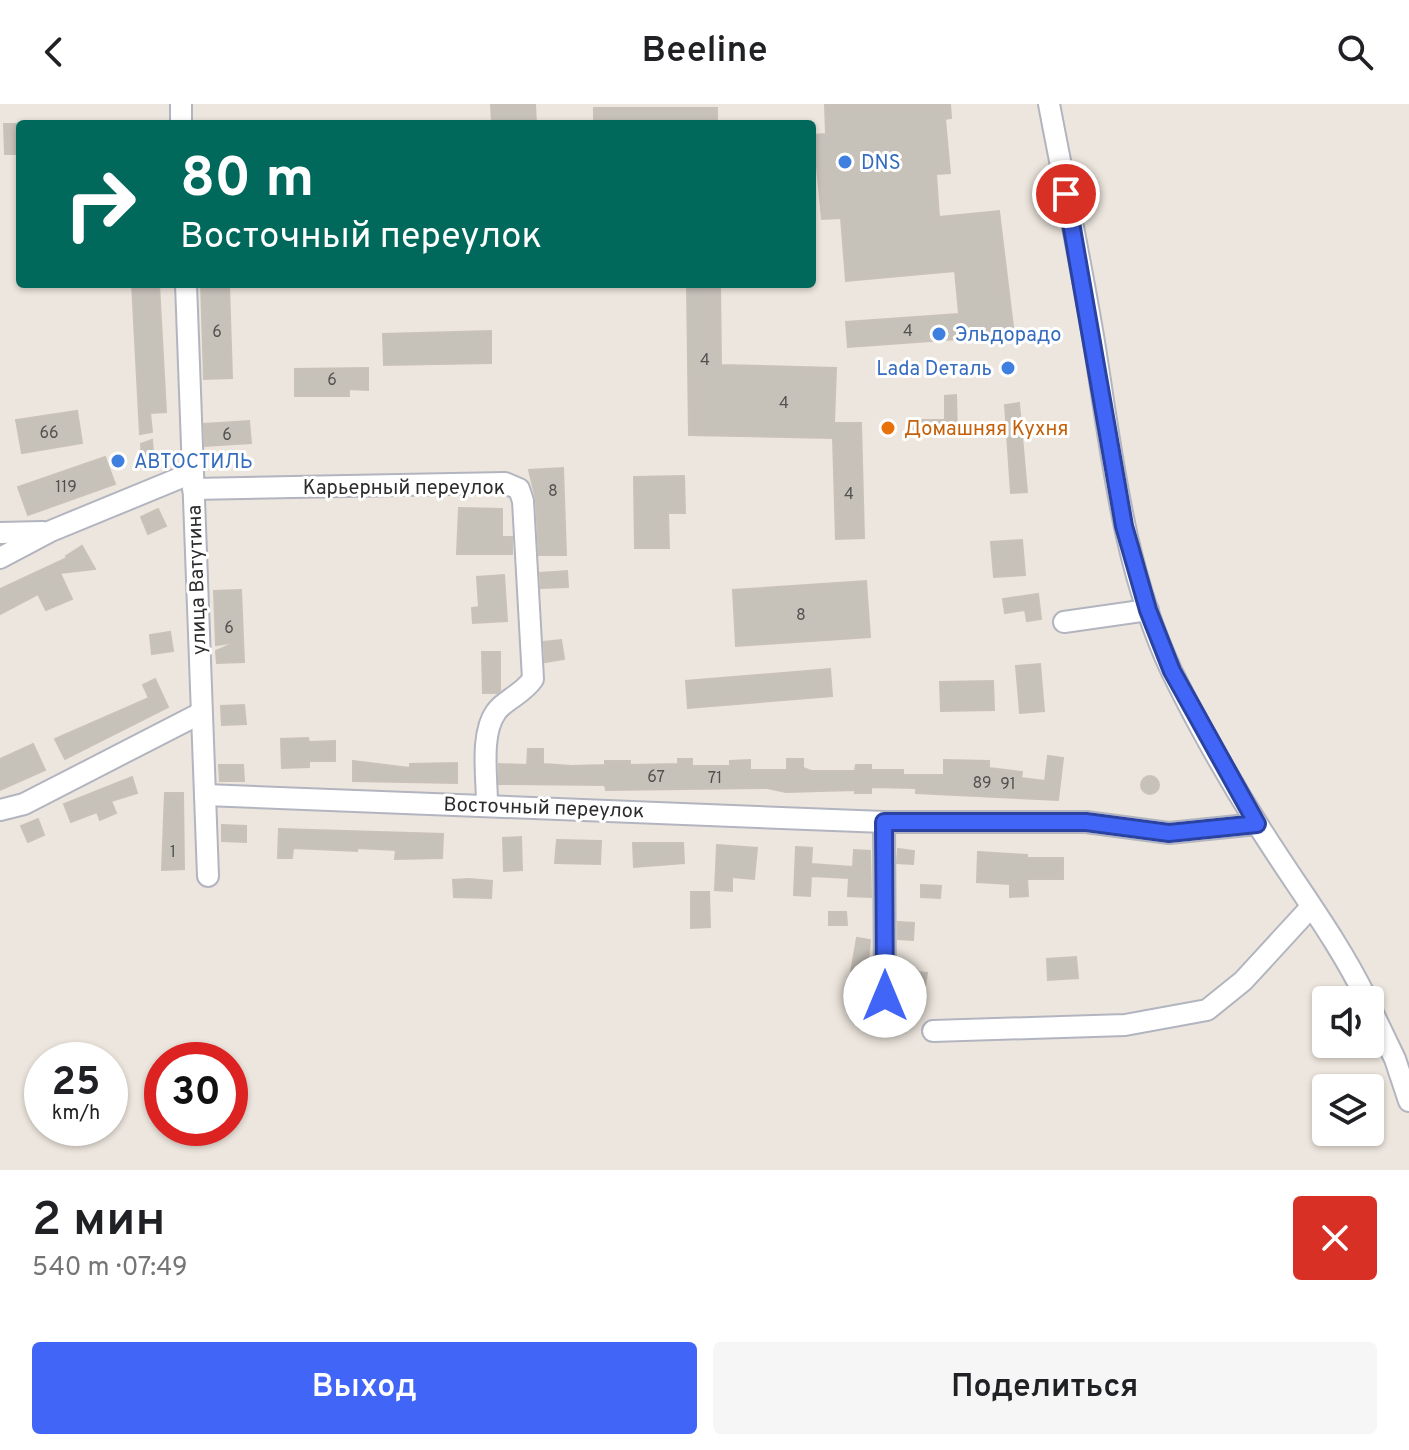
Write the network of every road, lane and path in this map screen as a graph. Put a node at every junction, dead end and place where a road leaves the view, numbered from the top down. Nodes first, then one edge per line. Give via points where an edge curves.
1 (1049, 104) edge
2 (186, 288) edge
3 (192, 481) junction
4 (51, 531) junction
5 (0, 533) edge
6 (0, 558) edge
7 (1148, 610) junction
8 (1064, 622) dead end
9 (201, 713) junction
10 (205, 795) junction
11 (487, 804) junction
12 (0, 810) edge
13 (884, 822) junction
14 (1257, 824) junction
15 (208, 876) dead end
16 (1311, 907) junction
17 (1359, 986) edge
18 (885, 996) dead end
19 (933, 1031) dead end
20 (1384, 1036) edge
21 (1409, 1101) edge

1 - 7 street via 1124,526
2 - 3 street, улица Ватутина
3 - 4 street
3 - 9 street, улица Ватутина
3 - 11 street, Карьерный переулок via 505,483 519,489 533,679 523,694 497,710 489,731
4 - 5 street
4 - 6 street
7 - 8 street
7 - 14 street via 1172,671
9 - 10 street, улица Ватутина
9 - 12 street via 24,804
10 - 11 street, Восточный переулок
10 - 15 street, улица Ватутина
11 - 13 street, Восточный переулок
13 - 14 street, Восточный переулок via 1086,822 1169,833
13 - 18 street
14 - 16 street
16 - 17 street
16 - 19 street via 1234,990 1207,1010 1125,1025
20 - 21 street

